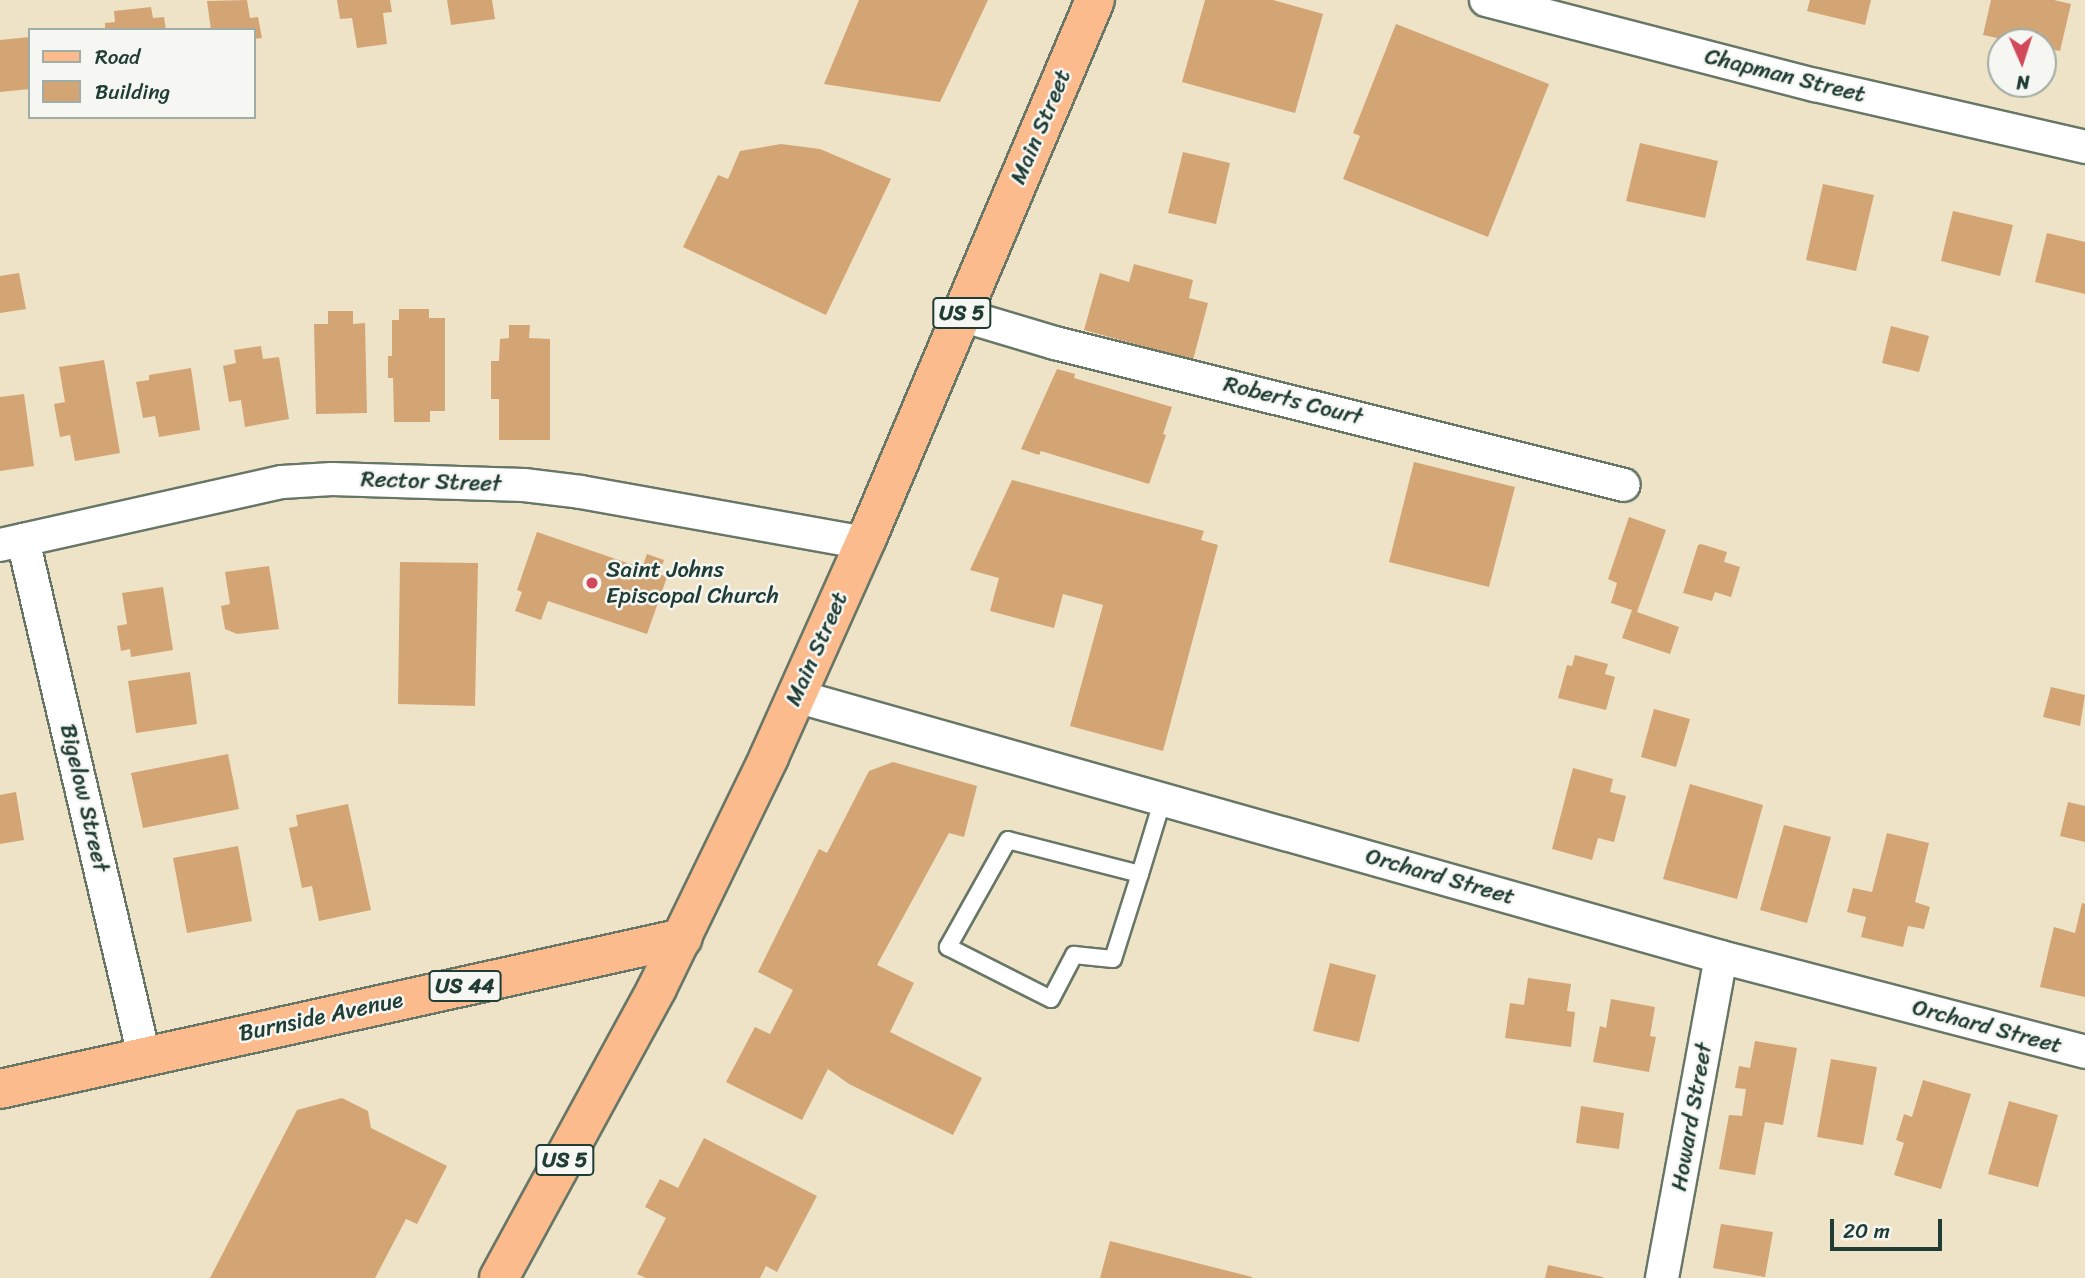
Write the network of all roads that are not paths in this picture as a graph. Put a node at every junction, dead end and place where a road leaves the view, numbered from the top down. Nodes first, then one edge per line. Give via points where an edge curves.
1 (1095, 0) edge
2 (1486, 0) edge
3 (2085, 147) edge
4 (961, 315) junction
5 (1625, 485) dead end
6 (12, 542) edge
7 (864, 543) junction
8 (796, 696) junction
9 (1163, 799) junction
10 (1140, 874) junction
11 (682, 938) junction
12 (1721, 957) junction
13 (2085, 1052) edge
14 (144, 1056) junction
15 (0, 1089) edge
16 (499, 1278) edge
17 (1662, 1278) edge

1 - 4 main road, Main Street / US 5
2 - 3 street, Chapman Street via 1815,85
4 - 5 street, Roberts Court via 1055,343
4 - 7 main road, Main Street / US 5
6 - 7 street, Rector Street via 282,482 332,479 524,485
6 - 14 street, Bigelow Street
7 - 8 main road, Main Street / US 5
8 - 9 street, Orchard Street
8 - 11 main road, Main Street / US 5
9 - 10 lane
9 - 12 street, Orchard Street
10 - 10 lane via 1008,840 948,947 1051,999 1074,955 1113,959
11 - 14 main road, Burnside Avenue / US 44
11 - 16 main road, Main Street / US 5
12 - 13 street, Orchard Street
12 - 17 street, Howard Street
14 - 15 main road, Burnside Avenue / US 44

